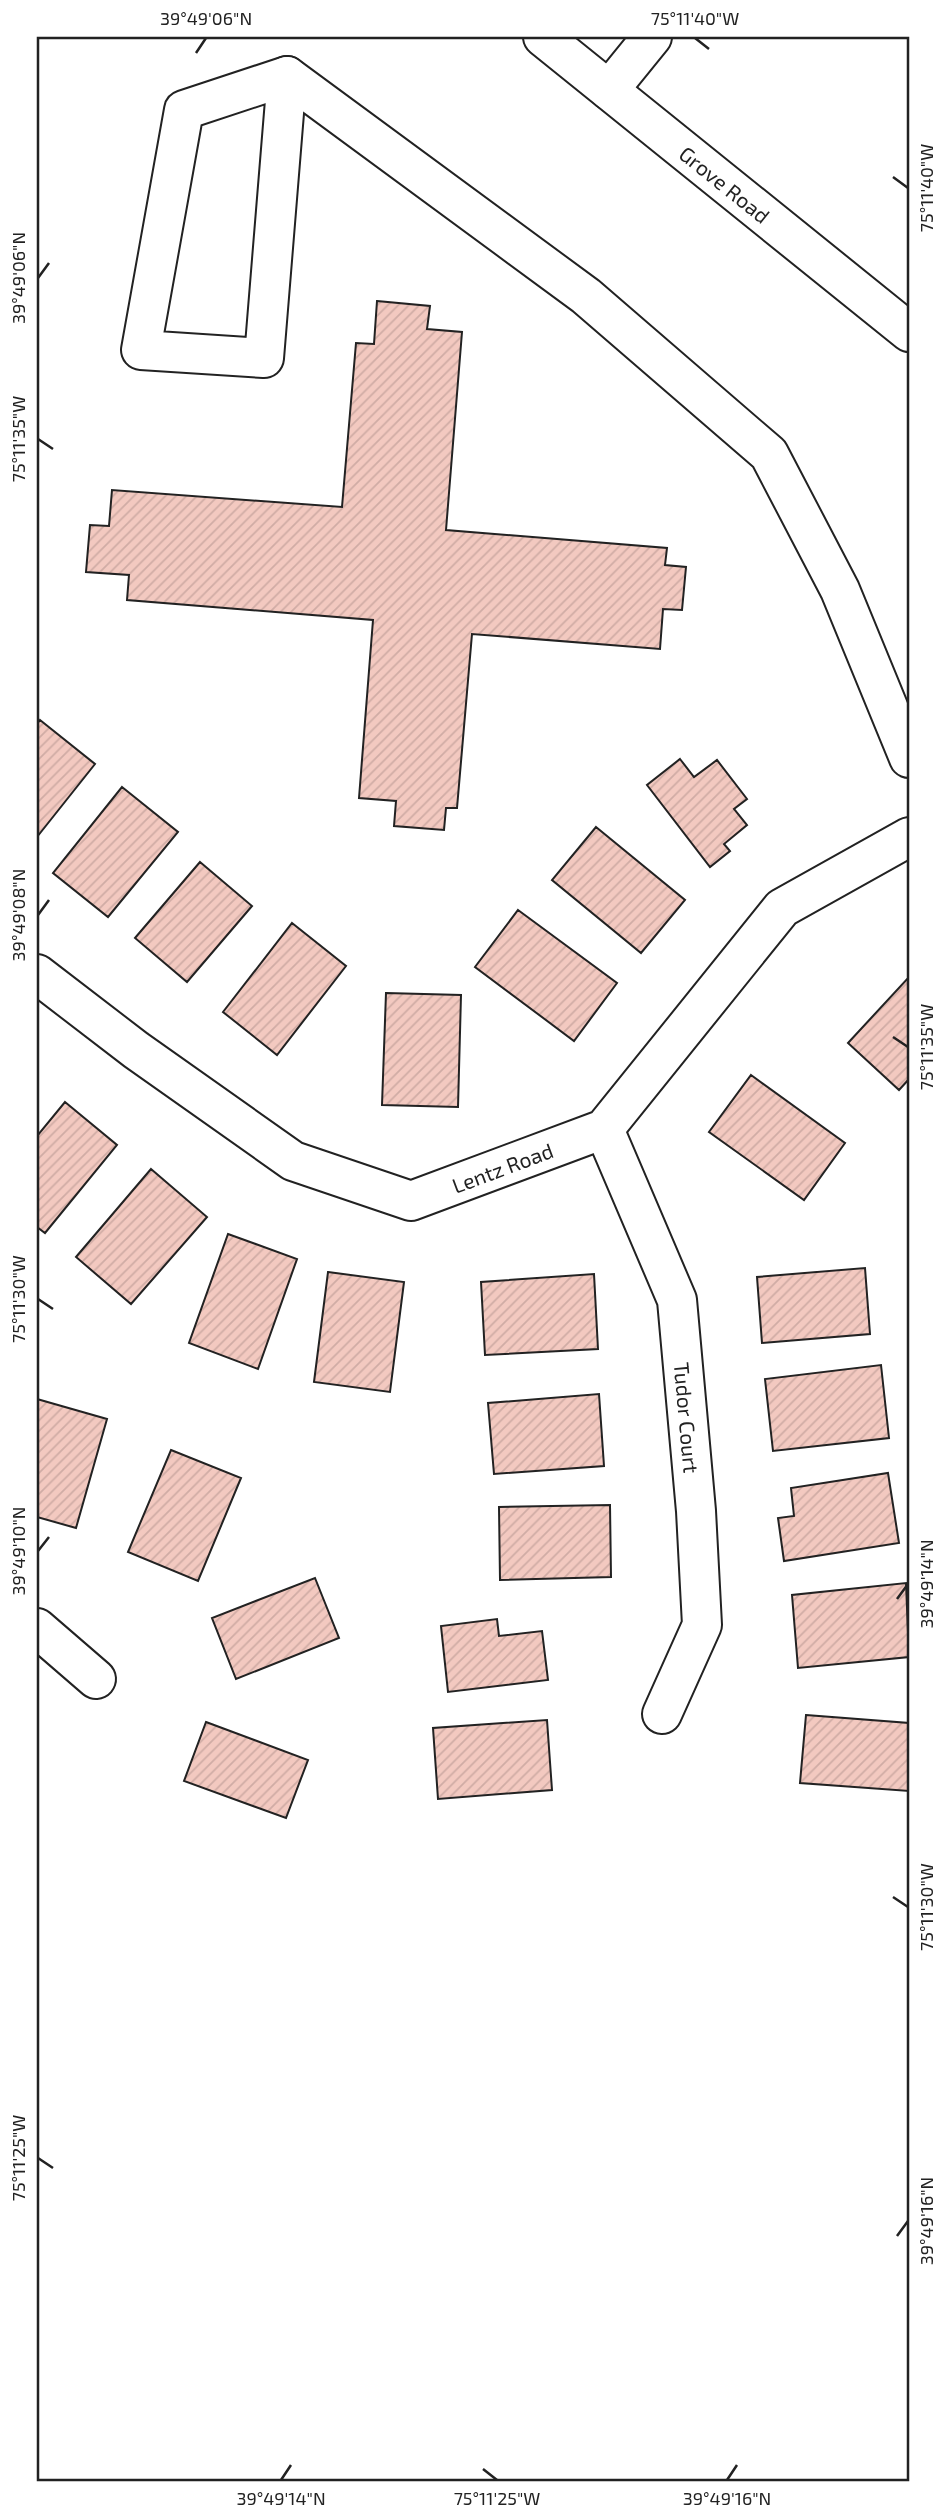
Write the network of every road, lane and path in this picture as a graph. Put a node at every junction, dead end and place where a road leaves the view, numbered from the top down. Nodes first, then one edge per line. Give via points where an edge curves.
1 (543, 37) edge
2 (652, 37) edge
3 (287, 76) junction
4 (609, 90) junction
5 (909, 332) edge
6 (909, 758) edge
7 (909, 837) edge
8 (37, 974) edge
9 (604, 1129) junction
10 (37, 1628) edge
11 (96, 1679) dead end
12 (662, 1714) dead end

1 - 4 street, Grove Road
2 - 4 street
3 - 3 street via 184,110 141,350 264,358
3 - 6 street via 586,296 769,454 841,590
4 - 5 street, Grove Road
7 - 9 street via 782,908
8 - 9 street, Lentz Road via 293,1161 411,1201
9 - 12 street, Tudor Court via 677,1300 702,1625
10 - 11 street

